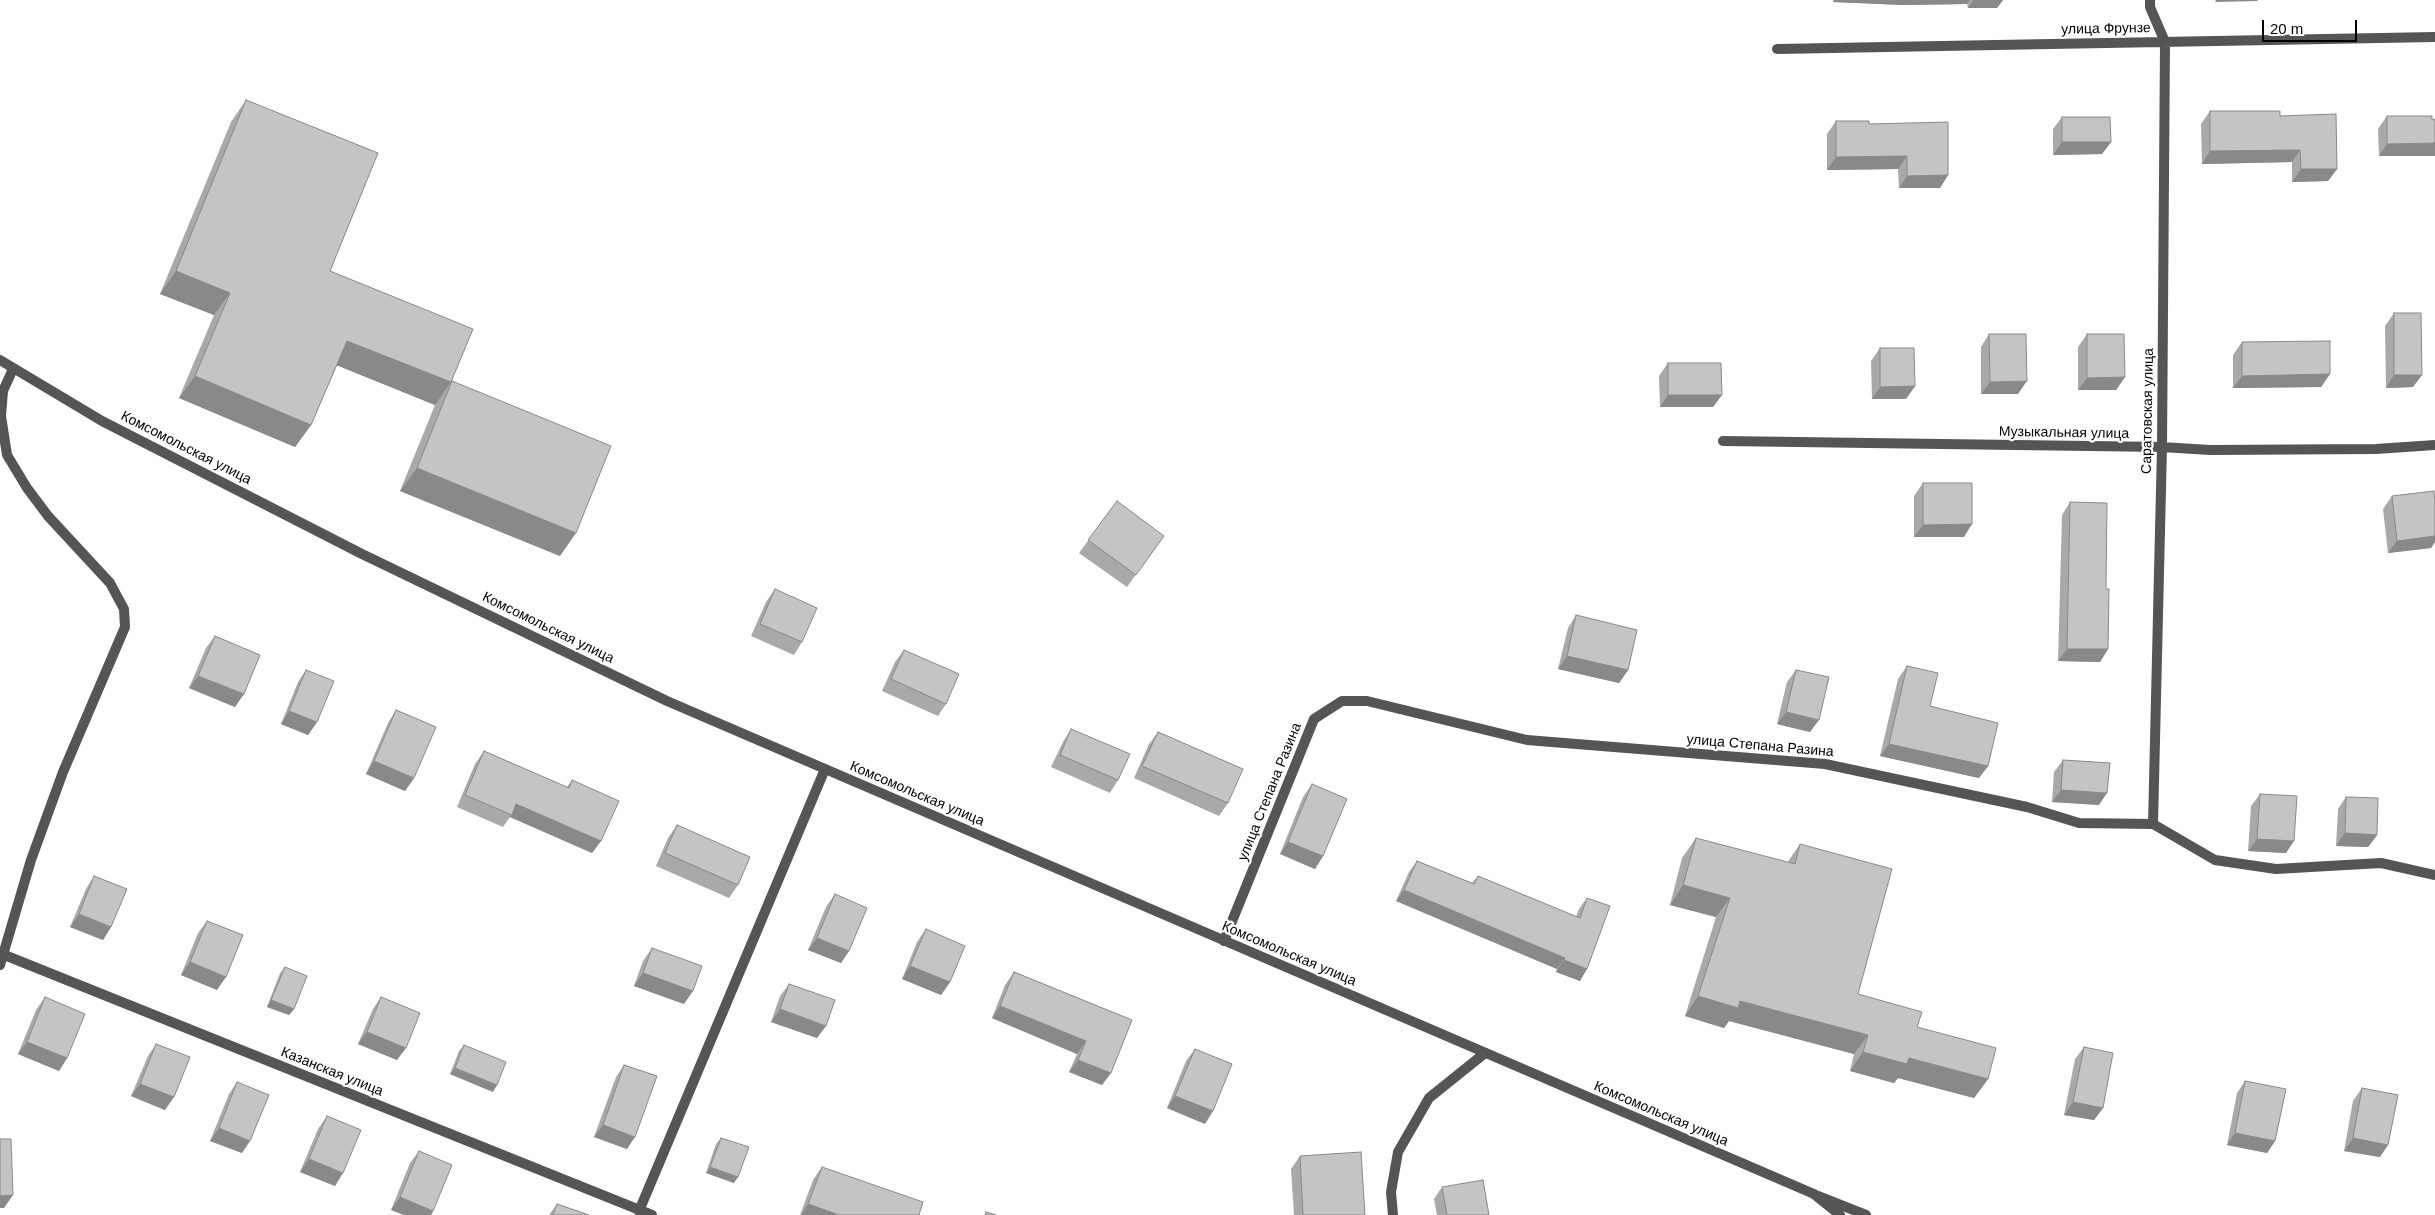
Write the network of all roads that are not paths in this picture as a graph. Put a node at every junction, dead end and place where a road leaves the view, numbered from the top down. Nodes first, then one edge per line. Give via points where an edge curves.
1 (2150, 0) edge
2 (2435, 37) edge
3 (2164, 42) junction
4 (1777, 49) dead end
5 (0, 360) edge
6 (13, 369) junction
7 (1723, 441) dead end
8 (2435, 445) edge
9 (2162, 447) junction
10 (826, 769) junction
11 (2153, 824) junction
12 (2435, 875) edge
13 (1224, 941) junction
14 (2, 954) junction
15 (0, 965) edge
16 (1486, 1053) junction
17 (1814, 1194) junction
18 (639, 1211) junction
19 (652, 1215) edge
20 (1393, 1215) edge
21 (1840, 1215) edge
22 (1866, 1215) edge

1 - 3 street, Саратовская улица
2 - 3 street, улица Фрунзе
3 - 4 street, улица Фрунзе
3 - 9 street, Саратовская улица
5 - 6 street, Комсомольская улица
6 - 10 street, Комсомольская улица via 102,421 362,554 667,701
6 - 14 street via 3,391 1,416 7,455 48,516 110,583 124,610 125,627 63,772 30,860
7 - 9 street, Музыкальная улица
8 - 9 street, Музыкальная улица via 2249,450
9 - 11 street, Саратовская улица
10 - 13 street, Комсомольская улица
10 - 18 street
11 - 12 street, улица Степана Разина via 2215,860 2276,869 2381,863
11 - 13 street, улица Степана Разина via 2079,823 2027,808 1825,764 1526,740 1367,701 1342,701 1314,719
13 - 16 street, Комсомольская улица
14 - 15 street
14 - 18 street, Казанская улица
16 - 17 street, Комсомольская улица
16 - 20 street via 1429,1098 1398,1152 1391,1192
17 - 21 street, Комсомольская улица
17 - 22 street
18 - 19 street, Казанская улица

